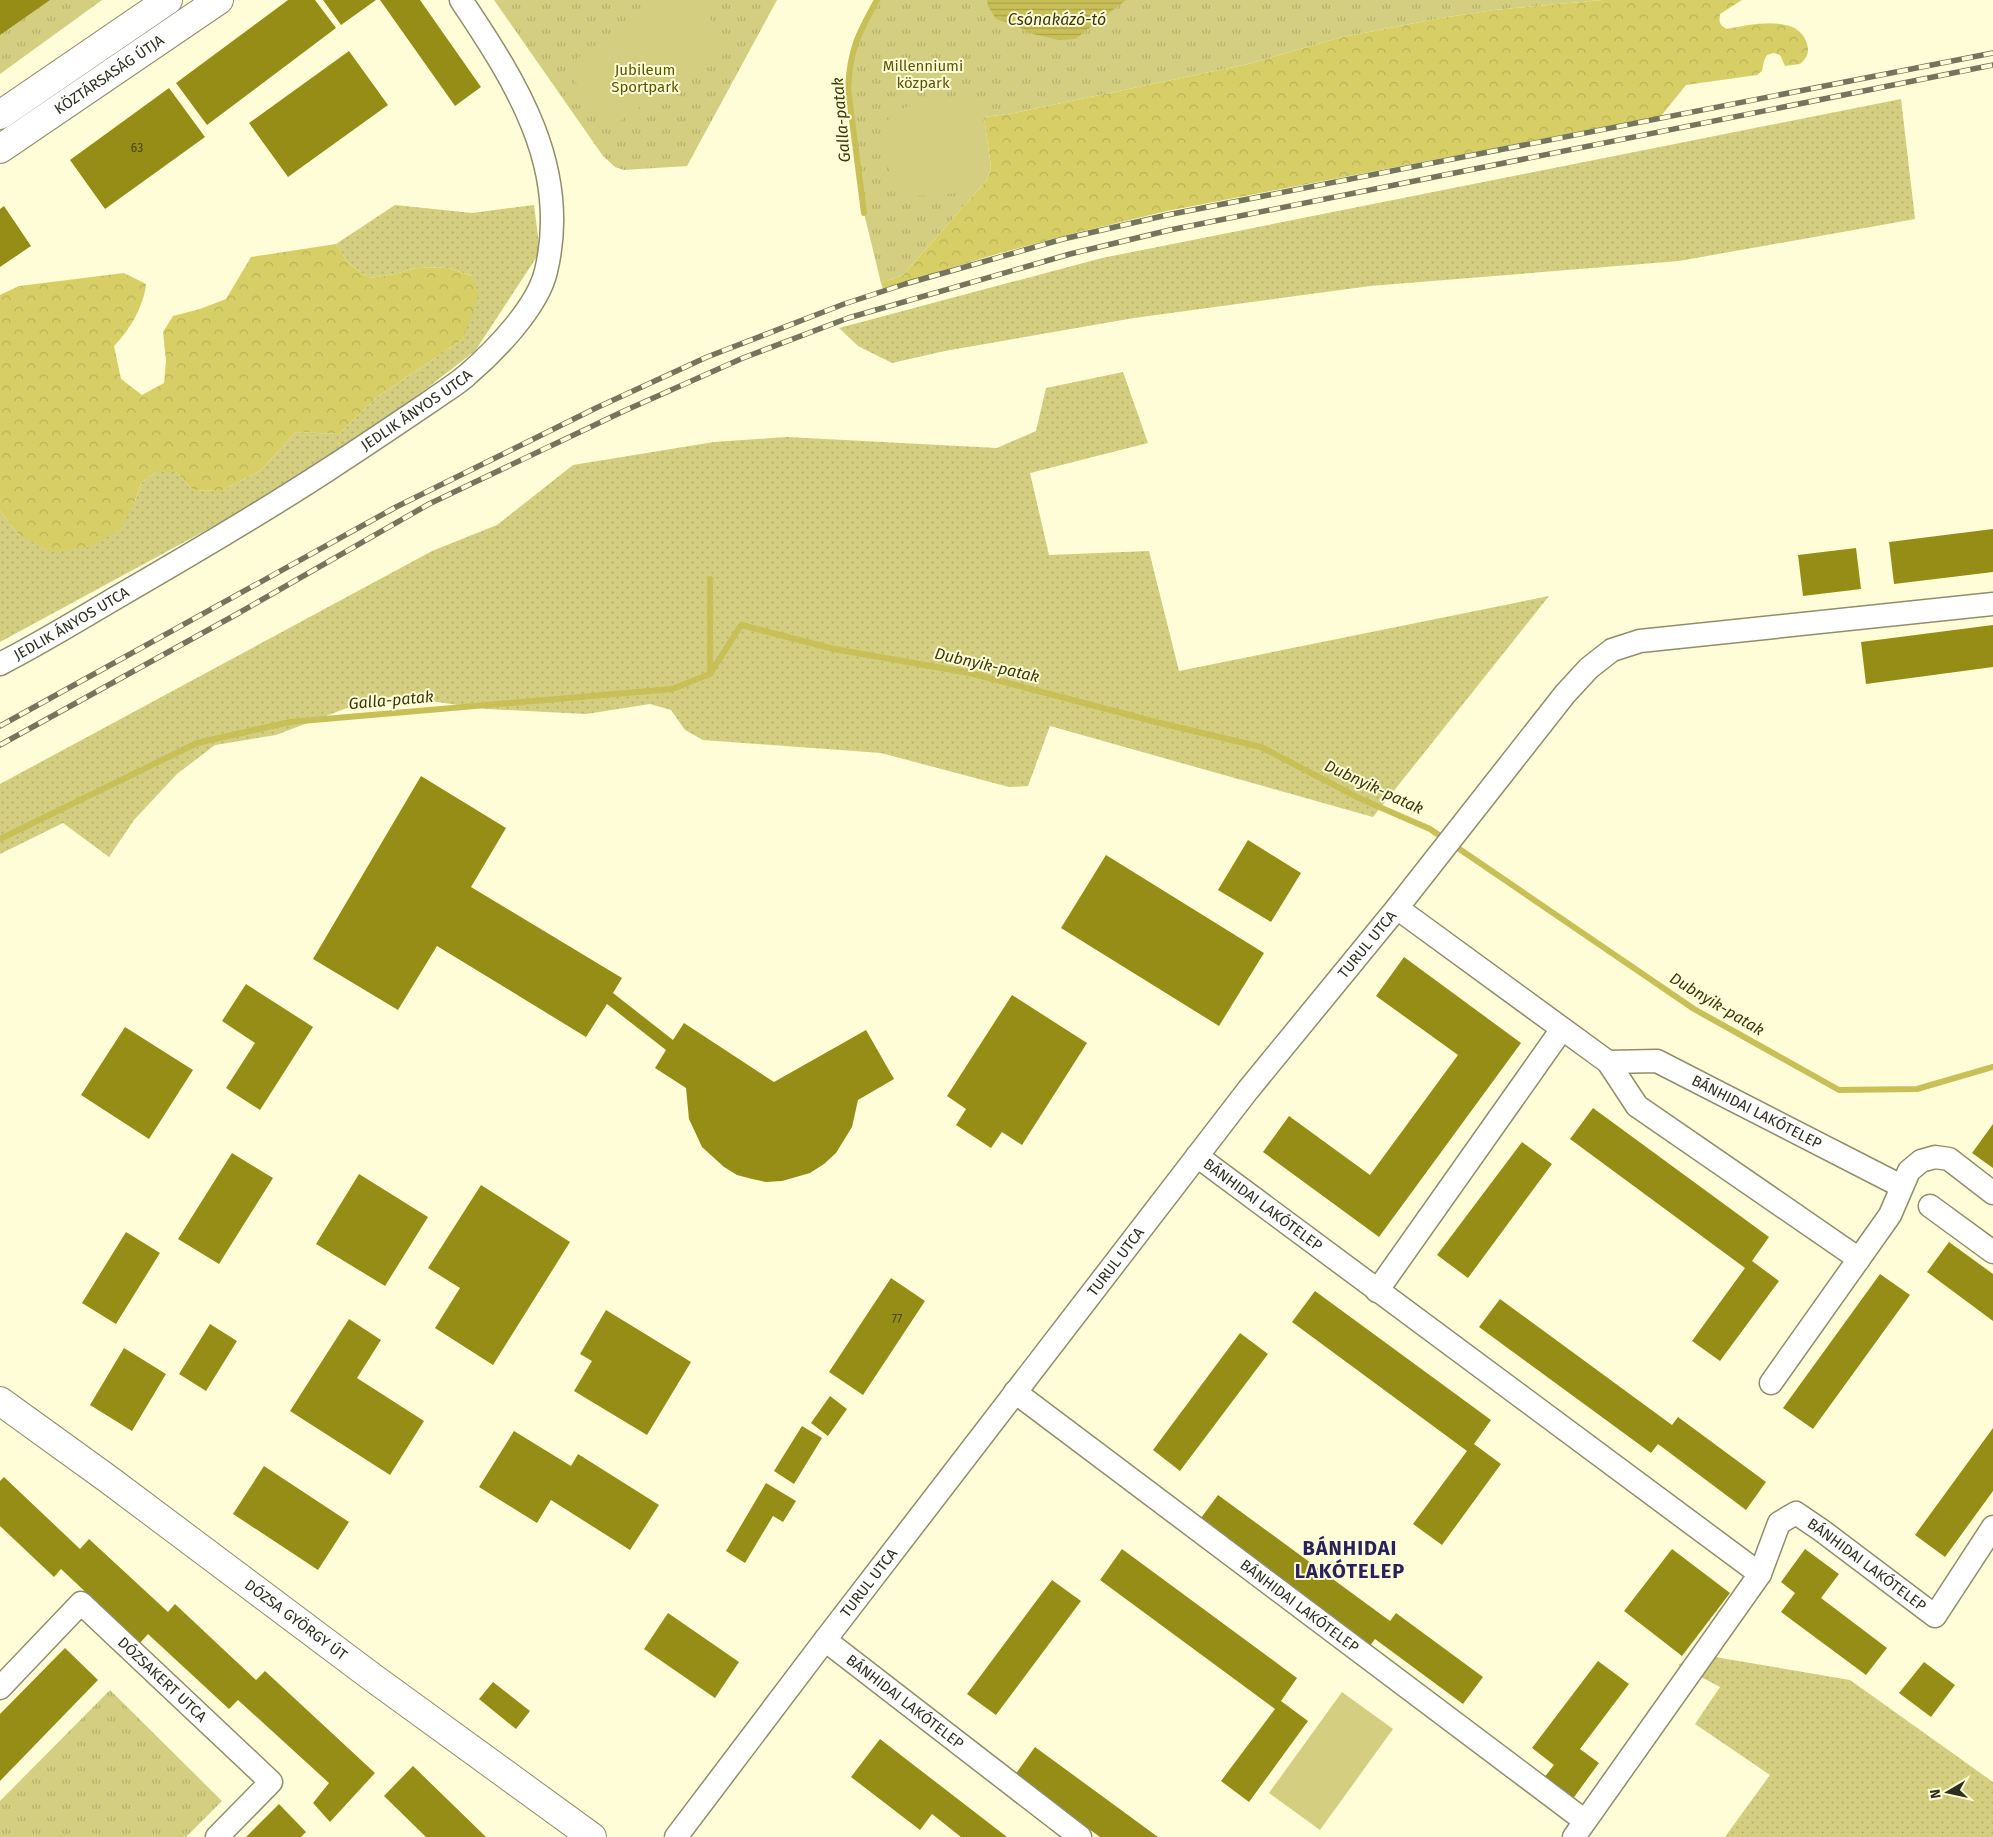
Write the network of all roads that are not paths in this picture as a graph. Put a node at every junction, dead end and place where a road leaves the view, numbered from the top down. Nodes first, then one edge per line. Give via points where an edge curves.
1 (168, 0) edge
2 (461, 0) edge
3 (202, 5) edge
4 (0, 115) edge
5 (0, 149) edge
6 (1993, 604) edge
7 (0, 664) edge
8 (1397, 908) junction
9 (1562, 1029) junction
10 (1608, 1062) junction
11 (1197, 1156) junction
12 (1901, 1186) junction
13 (1993, 1193) edge
14 (1930, 1206) dead end
15 (1993, 1252) edge
16 (1859, 1259) junction
17 (1377, 1291) junction
18 (1771, 1384) dead end
19 (1015, 1392) junction
20 (0, 1402) edge
21 (1993, 1527) edge
22 (1760, 1574) junction
23 (825, 1640) junction
24 (0, 1688) edge
25 (1579, 1829) edge
26 (218, 1837) edge
27 (592, 1837) edge
28 (676, 1837) edge
29 (1080, 1837) edge

1 - 4 street, KÖZTÁRSASÁG ÚTJA
2 - 7 street, JEDLIK ÁNYOS UTCA via 525,104 540,141 549,181 554,230 546,274 533,301 504,339 466,376 399,423 260,514
3 - 5 street, KÖZTÁRSASÁG ÚTJA
6 - 8 street, TURUL UTCA via 1640,641 1612,650 1589,668 1565,694
8 - 9 street
8 - 11 street, TURUL UTCA
9 - 10 street
9 - 17 street
10 - 12 street, BÁNHIDAI LAKÓTELEP via 1657,1062
10 - 16 street via 1637,1106
11 - 17 street, BÁNHIDAI LAKÓTELEP
11 - 19 street, TURUL UTCA
12 - 13 street via 1909,1171 1934,1156 1949,1159
12 - 16 street via 1890,1215
14 - 15 street
16 - 18 street
17 - 22 street, BÁNHIDAI LAKÓTELEP
19 - 23 street, TURUL UTCA
19 - 25 street, BÁNHIDAI LAKÓTELEP
20 - 27 street, DÓZSA GYÖRGY ÚT via 108,1478 372,1677
21 - 22 street, BÁNHIDAI LAKÓTELEP via 1934,1616 1796,1514 1779,1523
22 - 25 street, BÁNHIDAI LAKÓTELEP
23 - 28 street, TURUL UTCA
23 - 29 street, BÁNHIDAI LAKÓTELEP
24 - 26 street, DÓZSAKERT UTCA via 81,1603 272,1782

